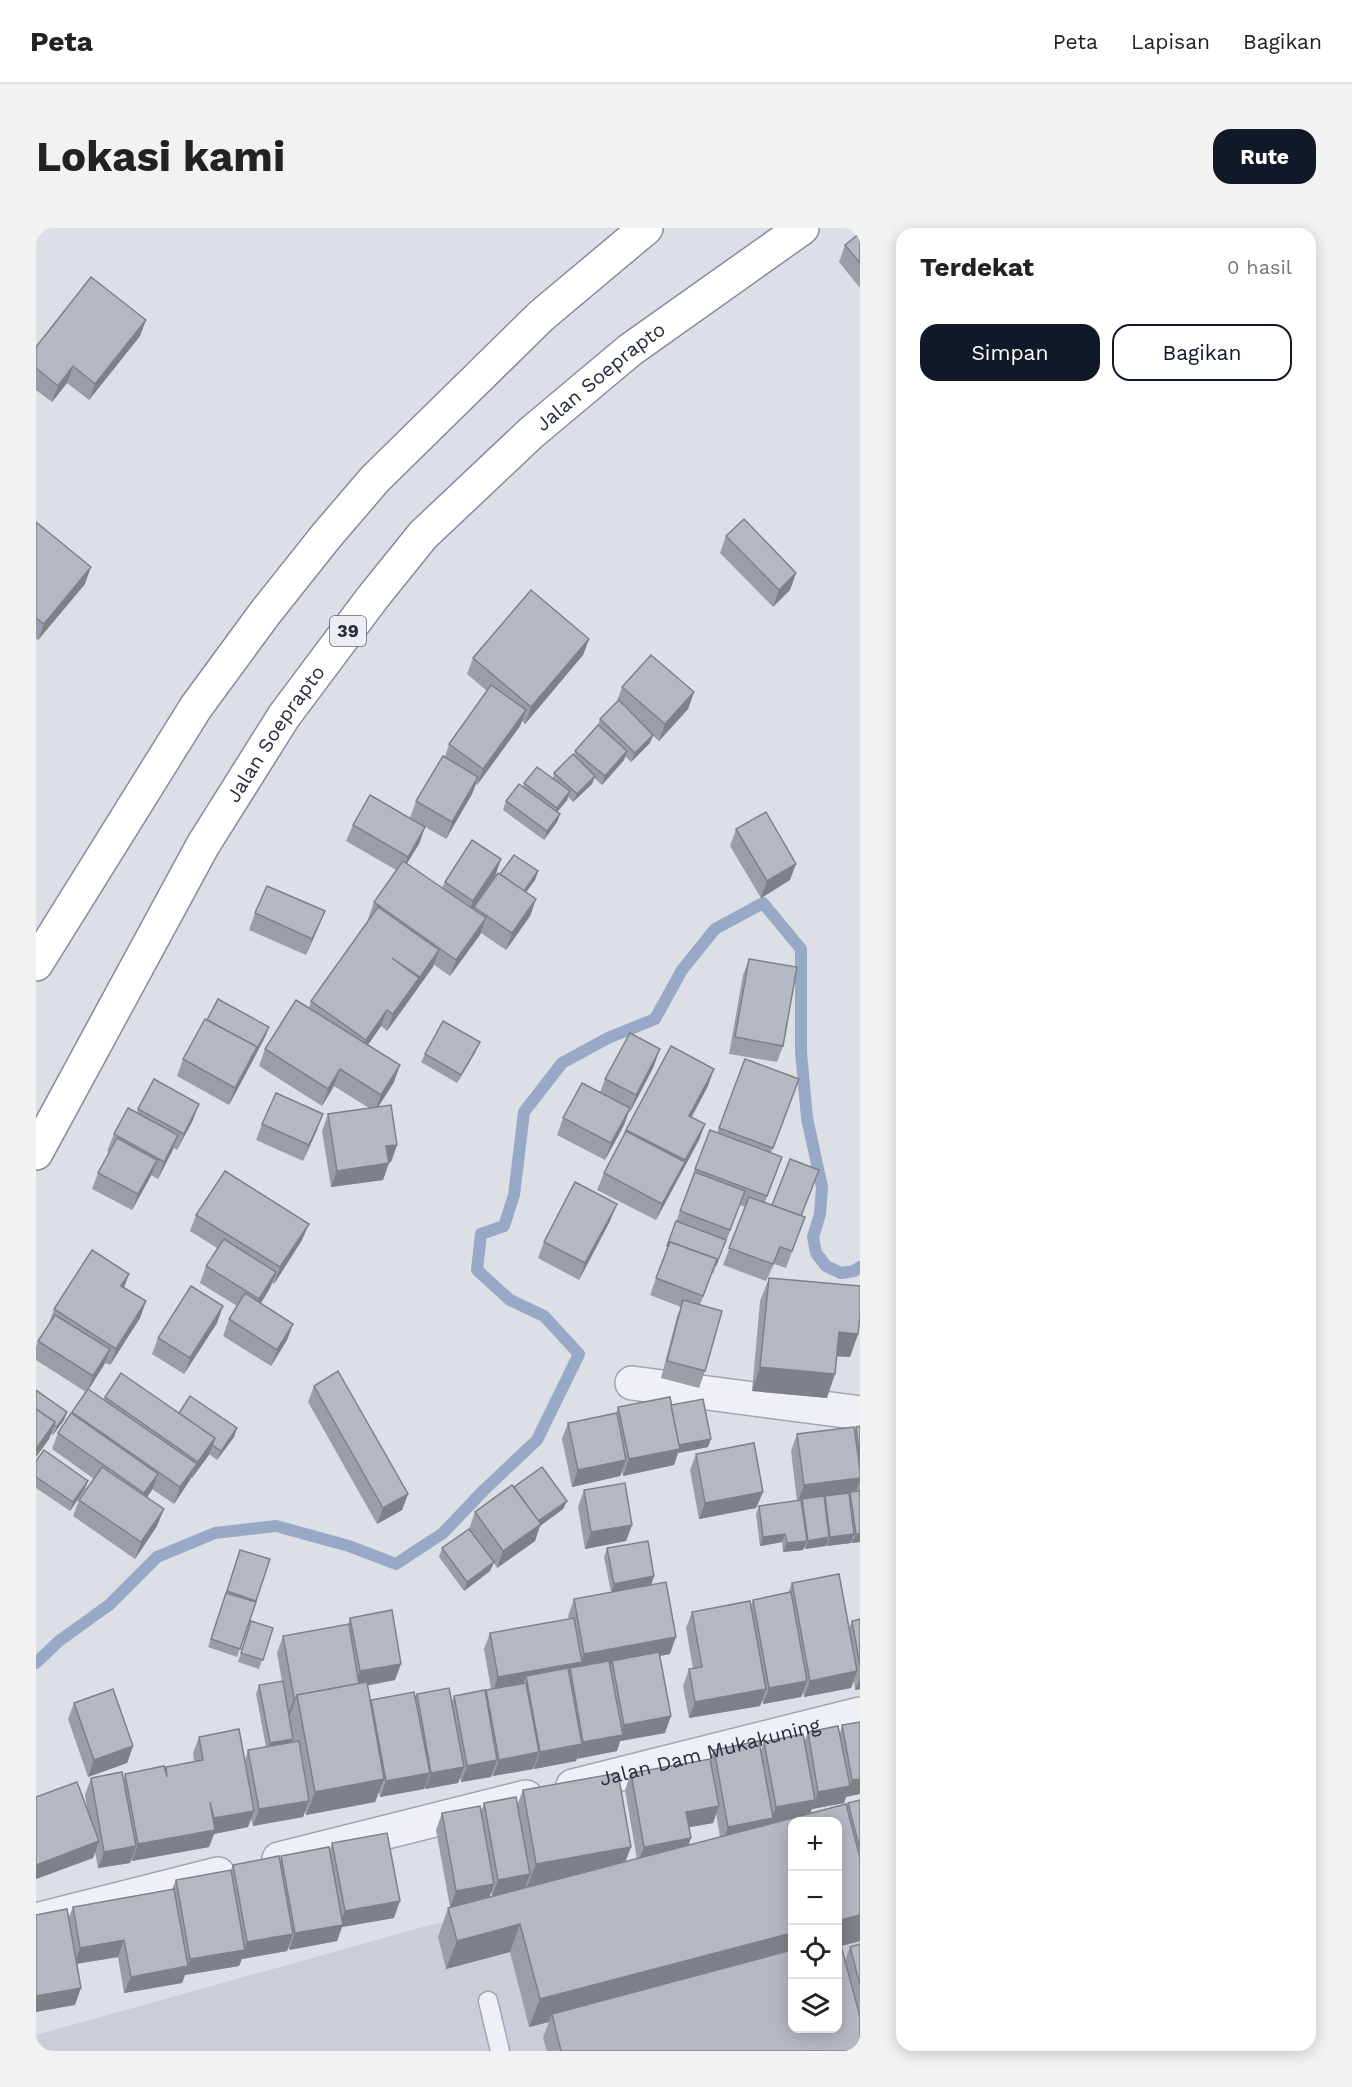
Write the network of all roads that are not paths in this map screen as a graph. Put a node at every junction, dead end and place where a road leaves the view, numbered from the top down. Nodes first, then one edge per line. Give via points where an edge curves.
1 (646, 228) edge
2 (802, 228) edge
3 (36, 964) edge
4 (36, 1154) edge
5 (632, 1383) dead end
6 (860, 1413) edge
7 (860, 1714) edge
8 (36, 1920) edge
9 (488, 2001) dead end
10 (500, 2051) edge

1 - 3 highway via 541,316 375,479 327,535 196,707
2 - 4 highway, Jalan Soeprapto / 39 via 630,350 531,433 423,535 284,716 203,845
5 - 6 street
7 - 8 street, Jalan Dam Mukakuning
9 - 10 lane

